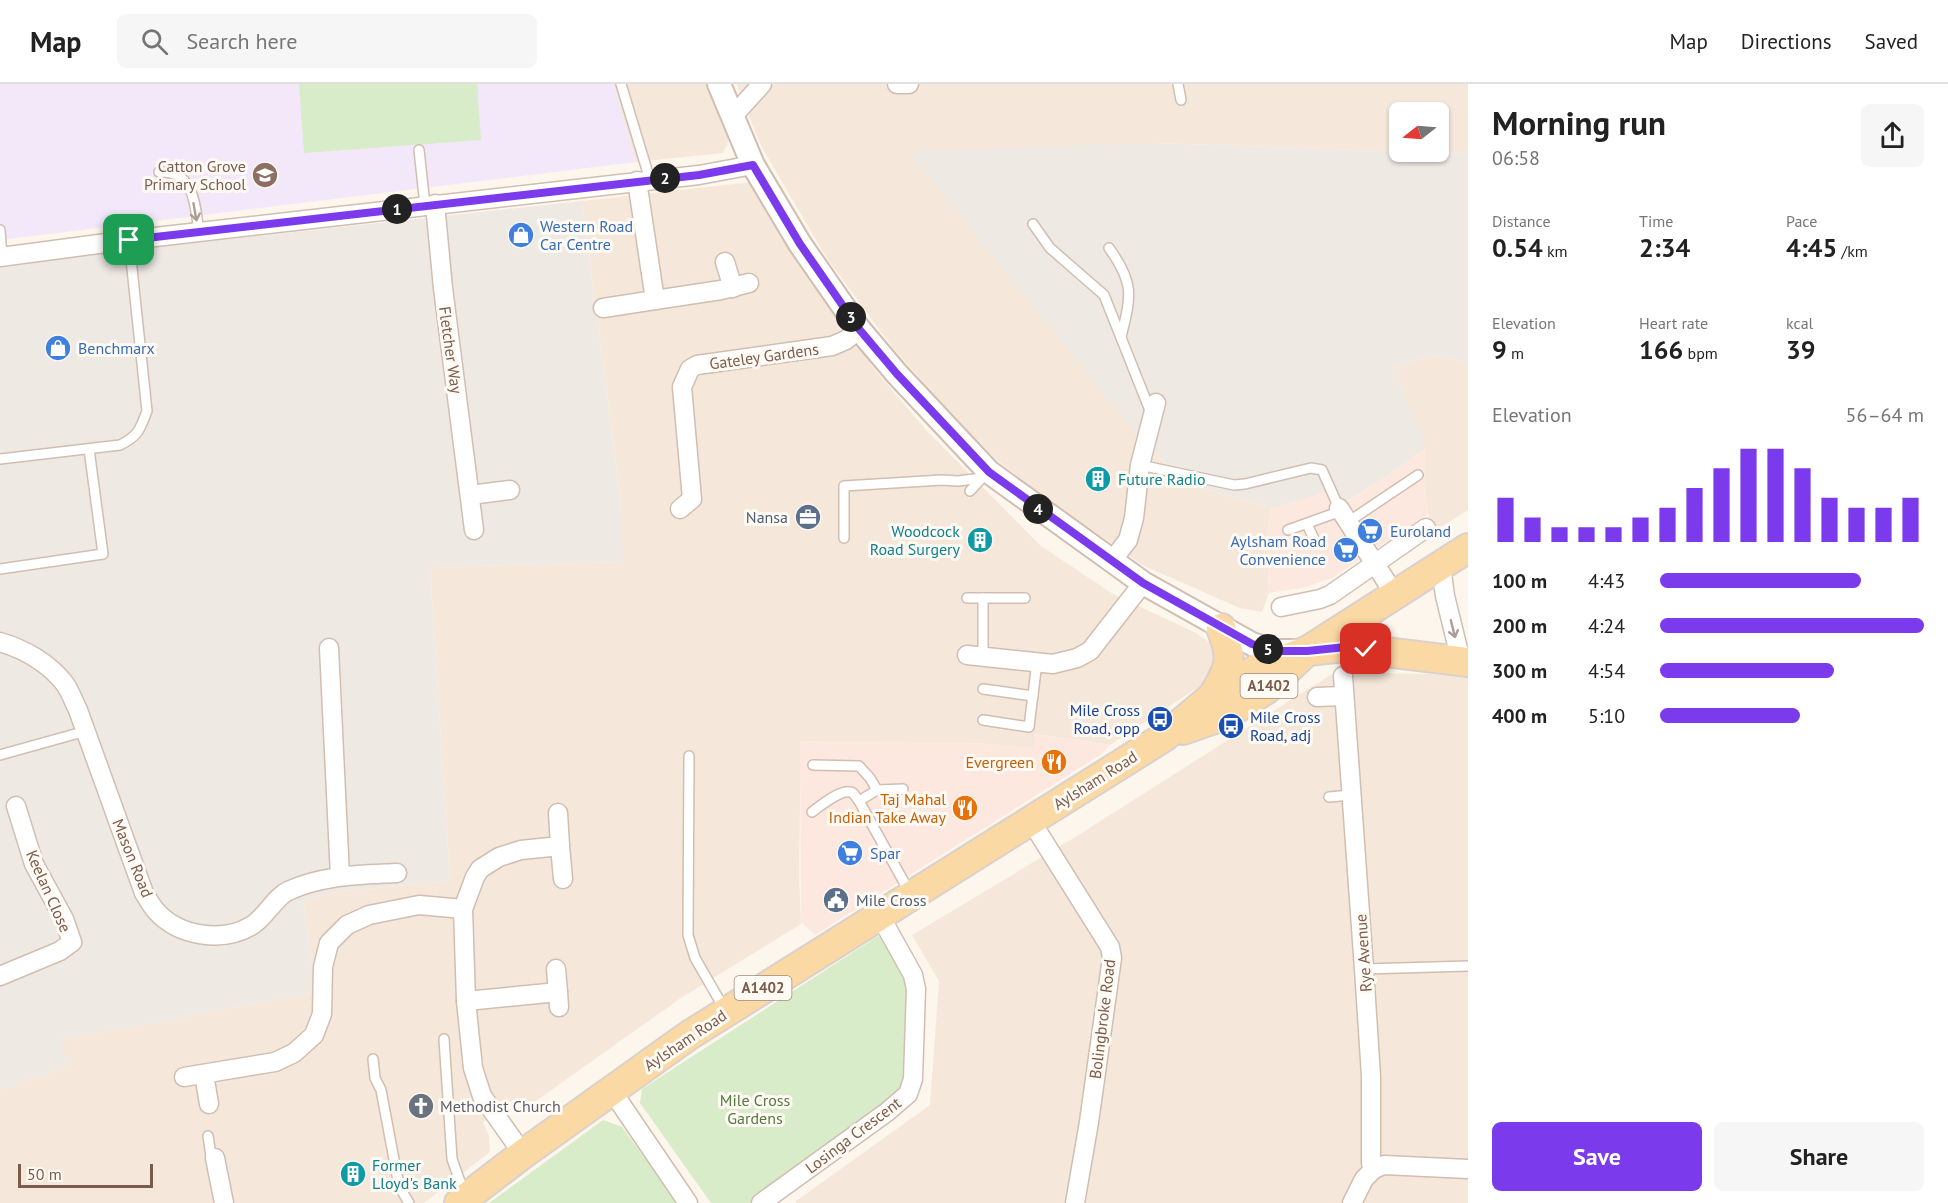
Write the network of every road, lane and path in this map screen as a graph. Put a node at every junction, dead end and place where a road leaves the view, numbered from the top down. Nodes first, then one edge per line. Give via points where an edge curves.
1 (621, 84) edge
2 (719, 84) edge
3 (762, 84) edge
4 (897, 84) edge
5 (909, 84) edge
6 (1178, 84) edge
7 (1181, 100) dead end
8 (733, 116) junction
9 (419, 150) dead end
10 (753, 165) junction
11 (159, 172) dead end
12 (643, 180) junction
13 (430, 205) junction
14 (1033, 224) dead end
15 (0, 230) edge
16 (199, 232) junction
17 (129, 240) junction
18 (1109, 248) dead end
19 (1, 257) edge
20 (725, 262) dead end
21 (655, 300) junction
22 (603, 308) dead end
23 (859, 329) junction
24 (1121, 337) junction
25 (1154, 409) joint
26 (89, 449) junction
27 (0, 459) edge
28 (1140, 465) junction
29 (986, 475) junction
30 (1418, 475) dead end
31 (510, 490) dead end
32 (970, 491) dead end
33 (470, 495) junction
34 (693, 505) dead end
35 (1342, 514) junction
36 (1307, 524) junction
37 (1426, 528) dead end
38 (474, 530) dead end
39 (1288, 530) dead end
40 (844, 538) dead end
41 (1314, 539) dead end
42 (1468, 548) edge
43 (1111, 562) junction
44 (1376, 563) junction
45 (1441, 566) junction
46 (0, 569) edge
47 (1143, 583) junction
48 (1395, 595) junction
49 (967, 598) dead end
50 (983, 598) junction
51 (1025, 598) dead end
52 (1281, 607) dead end
53 (1221, 628) junction
54 (0, 642) edge
55 (329, 648) dead end
56 (1307, 651) junction
57 (975, 656) joint
58 (1464, 661) edge
59 (1037, 662) junction
60 (1343, 676) dead end
61 (983, 689) dead end
62 (1033, 696) junction
63 (1213, 696) junction
64 (1343, 696) junction
65 (1317, 697) dead end
66 (983, 720) dead end
67 (86, 731) junction
68 (1164, 737) junction
69 (0, 755) edge
70 (689, 756) dead end
71 (813, 765) dead end
72 (903, 789) dead end
73 (877, 790) junction
74 (1351, 795) junction
75 (1329, 797) dead end
76 (859, 801) junction
77 (16, 806) dead end
78 (812, 812) dead end
79 (558, 813) dead end
80 (1031, 821) junction
81 (560, 846) junction
82 (396, 873) dead end
83 (340, 876) junction
84 (563, 879) dead end
85 (911, 895) junction
86 (463, 909) junction
87 (879, 914) junction
88 (1468, 966) edge
89 (556, 969) dead end
90 (1364, 969) junction
91 (0, 976) edge
92 (466, 1001) junction
93 (727, 1012) junction
94 (444, 1039) dead end
95 (373, 1059) dead end
96 (204, 1074) junction
97 (184, 1077) dead end
98 (612, 1091) junction
99 (209, 1104) dead end
100 (208, 1136) dead end
101 (523, 1154) junction
102 (215, 1158) joint
103 (1374, 1169) junction
104 (1468, 1169) edge
105 (462, 1201) edge
106 (224, 1203) edge
107 (409, 1203) edge
108 (688, 1203) edge
109 (761, 1203) edge
110 (1075, 1203) edge
111 (1352, 1203) edge

1 - 12 lane
2 - 8 street
3 - 8 street
4 - 5 street
6 - 7 lane
8 - 10 street
9 - 13 lane
10 - 12 street
10 - 23 street via 800,244
11 -> 16 lane via 180,176 188,184
12 - 13 street
12 - 21 street
13 - 16 street
13 - 33 street, Fletcher Way
14 - 24 lane via 1050,248 1104,295
15 - 19 lane
16 - 17 street
17 - 19 street
17 - 26 lane via 147,411 134,438 120,445
18 - 24 lane via 1129,284
20 - 21 street via 741,285
21 - 22 street
23 - 29 street
23 - 34 street, Gateley Gardens via 832,346 690,369 681,387
24 - 25 lane
25 - 28 street
26 - 27 lane
26 - 46 lane via 103,554
28 - 35 lane via 1234,485 1317,468 1322,470
28 - 43 street via 1128,540
29 - 32 lane
29 - 40 lane via 958,481 844,486
29 - 43 street
30 - 35 lane
31 - 33 street
33 - 38 street, Fletcher Way
35 - 36 lane
35 - 44 street
36 - 39 lane
36 - 41 lane
37 - 44 street
42 - 45 main road, Aylsham Road / A1402
43 - 47 street
44 - 48 street
44 - 52 street via 1320,600
45 - 48 main road, Aylsham Road / A1402
45 -> 58 street via 1445,596
47 - 53 street
47 - 59 street via 1090,651 1053,664
48 - 56 main road, Aylsham Road / A1402
49 - 50 lane
50 - 51 lane
50 - 57 lane
53 - 56 street via 1272,651
53 - 63 main road, A1402 via 1228,646 1228,669
54 - 67 street, Mason Road via 20,648 65,684
55 - 83 street
56 - 58 main road via 1346,647
56 - 63 main road, Aylsham Road / A1402 via 1260,667
56 - 68 main road, Aylsham Road / A1402 via 1267,689 1226,715
57 - 59 street
59 - 62 lane
60 - 64 street, Rye Avenue
61 - 62 lane
62 - 66 lane via 1029,727
63 - 68 main road, Aylsham Road / A1402
64 - 65 street
64 - 74 street, Rye Avenue
67 - 69 lane
67 - 83 street, Mason Road via 144,893 157,913 178,927 204,936 228,934 251,926 284,892
68 - 80 main road, Aylsham Road / A1402
70 - 93 lane via 688,935 695,958
71 - 73 lane via 859,766
72 - 73 lane
73 - 76 lane
74 - 75 lane
74 - 90 street, Rye Avenue
76 - 78 lane via 846,791
76 - 85 lane
77 - 91 street, Keelan Close via 34,864 72,942 60,951
79 - 81 street
80 - 85 main road, Aylsham Road / A1402
80 - 110 street, Bolingbroke Road via 1110,946 1112,958
81 - 84 street
81 - 86 street via 521,850 480,869
82 - 83 street, Mason Road
85 - 87 main road, Aylsham Road / A1402
86 - 92 street
86 - 96 street via 419,905 369,915 348,925 329,943 323,967 322,1014 314,1035 294,1053 274,1062
87 - 93 main road, Aylsham Road / A1402
87 - 109 street, Losinga Crescent via 913,975 916,989 913,1079 908,1094
88 - 90 lane
89 - 92 street via 558,999
90 - 103 street, Rye Avenue
92 - 101 street via 473,1068 482,1096
93 - 98 main road, Aylsham Road / A1402
94 - 105 lane via 452,1159
95 - 107 lane via 399,1186
96 - 97 street
96 - 99 street
98 - 101 main road, Aylsham Road / A1402
98 - 108 street
100 - 102 lane via 211,1156
101 - 105 main road, Aylsham Road / A1402
102 - 106 street
103 - 104 street via 1384,1165
103 - 111 street

